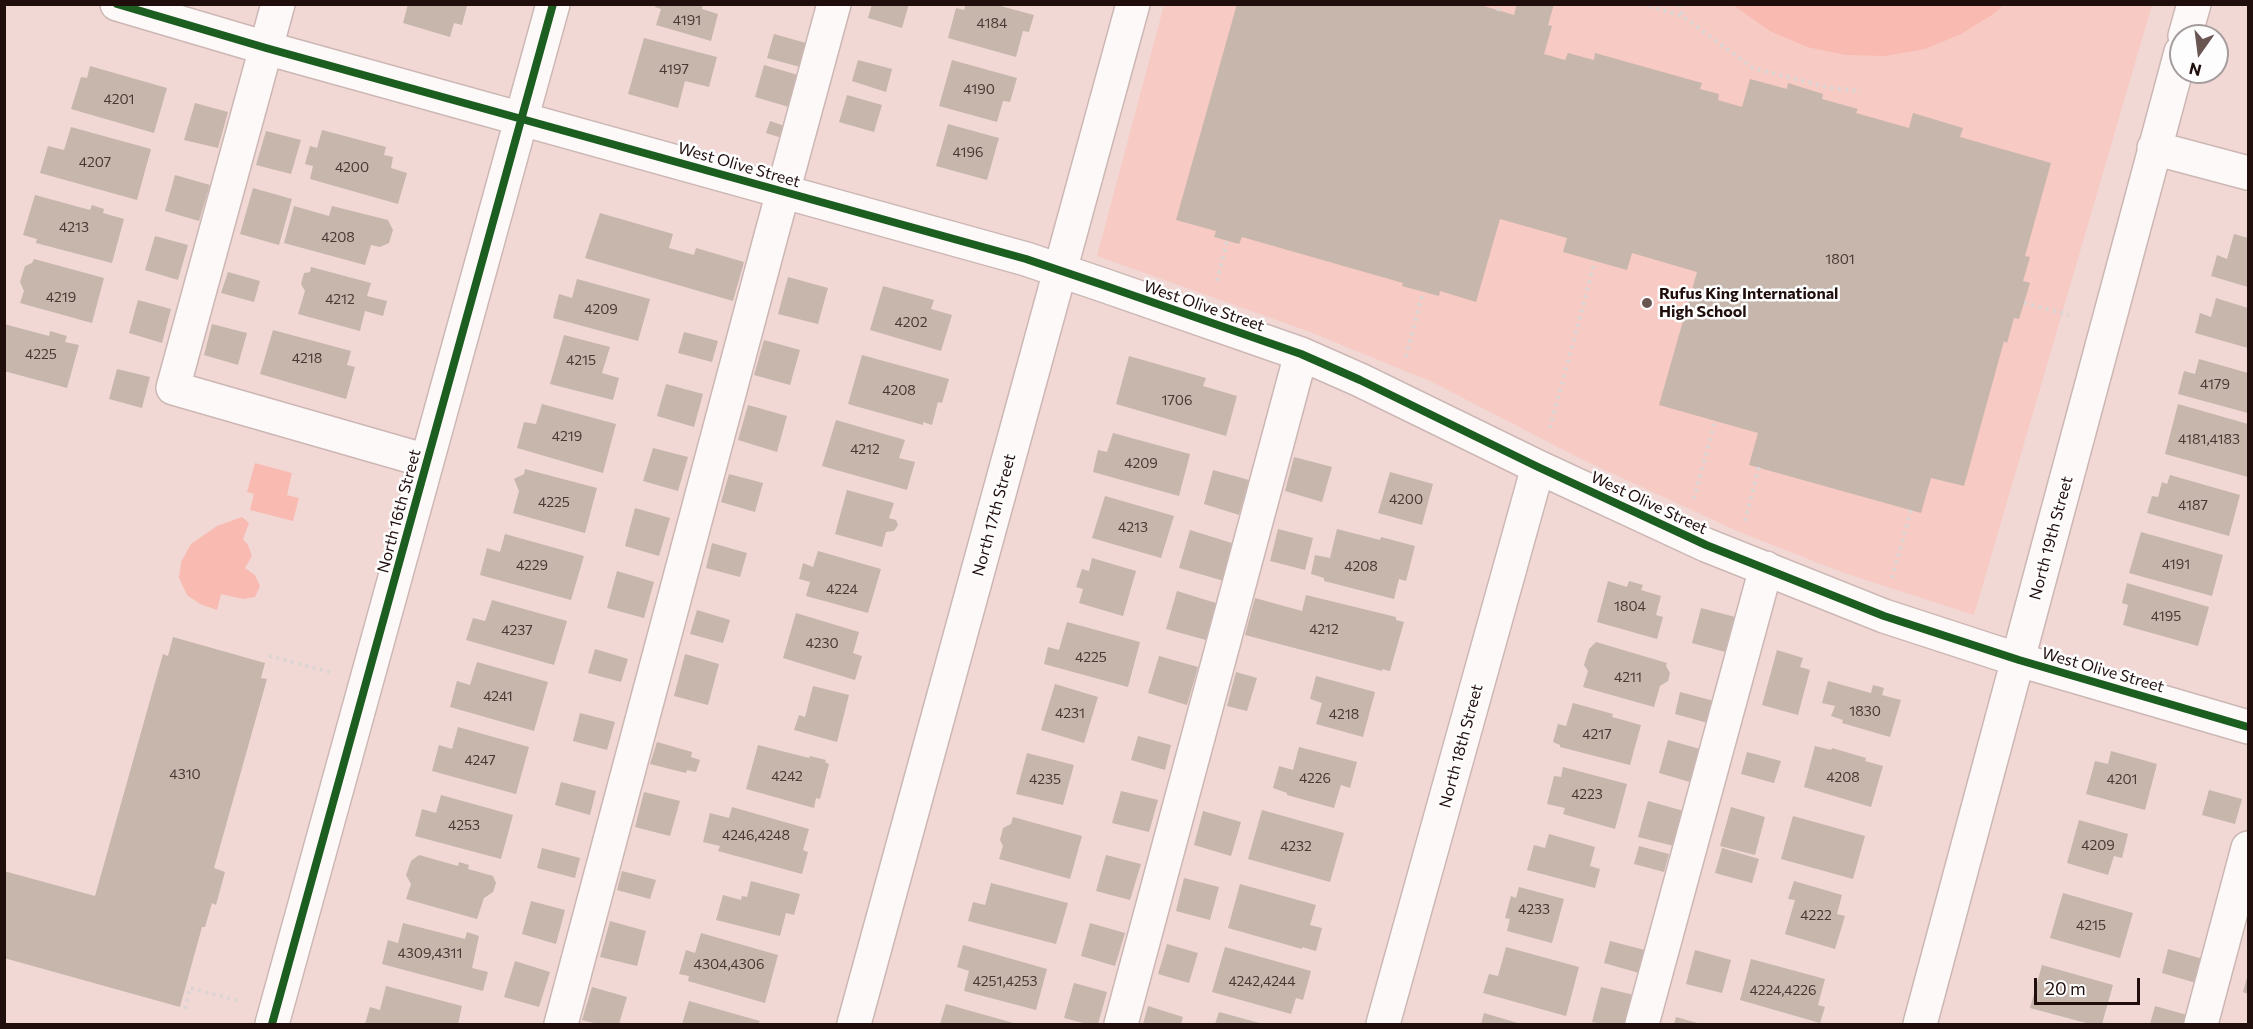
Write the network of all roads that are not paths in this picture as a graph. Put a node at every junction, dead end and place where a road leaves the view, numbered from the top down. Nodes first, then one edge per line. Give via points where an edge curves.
1 (117, 4) edge
2 (278, 4) edge
3 (553, 4) edge
4 (834, 4) edge
5 (1132, 4) edge
6 (2194, 4) edge
7 (2188, 24) edge
8 (266, 48) junction
9 (2172, 84) edge
10 (521, 119) junction
11 (2154, 148) junction
12 (2248, 173) edge
13 (782, 192) junction
14 (1061, 270) junction
15 (1301, 354) junction
16 (427, 461) junction
17 (1538, 467) junction
18 (1766, 568) junction
19 (2019, 660) junction
20 (2248, 727) edge
21 (2248, 848) edge
22 (272, 1024) edge
23 (561, 1024) edge
24 (854, 1024) edge
25 (1121, 1024) edge
26 (1383, 1024) edge
27 (1642, 1024) edge
28 (1920, 1024) edge
29 (2200, 1024) edge

1 - 8 street, West Olive Street
2 - 8 street
3 - 10 street, North 16th Street
4 - 13 street
5 - 14 street, North 17th Street
6 - 7 street
8 - 10 street, West Olive Street
8 - 16 street via 173,388
9 - 11 street, North 19th Street
10 - 13 street, West Olive Street
10 - 16 street, North 16th Street
11 - 12 street
11 - 19 street, North 19th Street
13 - 14 street, West Olive Street
13 - 23 street
14 - 15 street, West Olive Street
14 - 24 street, North 17th Street
15 - 17 street, West Olive Street
15 - 25 street
16 - 22 street, North 16th Street
17 - 18 street, West Olive Street
17 - 26 street, North 18th Street
18 - 19 street, West Olive Street via 1884,616
18 - 27 street
19 - 20 street, West Olive Street
19 - 28 street, North 19th Street
21 - 29 street

